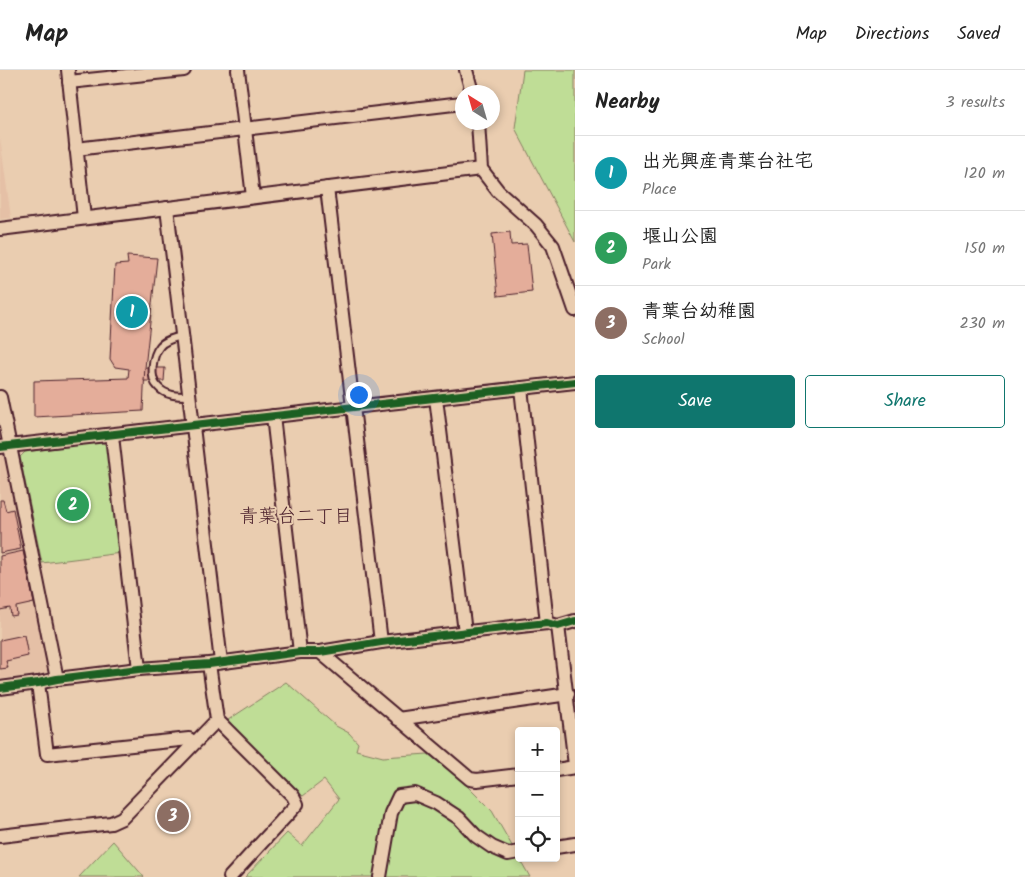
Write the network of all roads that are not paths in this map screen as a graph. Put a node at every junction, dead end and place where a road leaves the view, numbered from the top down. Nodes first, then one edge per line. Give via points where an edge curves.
1 (184, 70) edge
2 (238, 70) edge
3 (466, 70) edge
4 (69, 76) edge
5 (470, 85) edge
6 (455, 104) edge
7 (245, 129) junction
8 (479, 130) edge
9 (76, 149) junction
10 (481, 169) junction
11 (328, 188) junction
12 (253, 198) junction
13 (167, 208) junction
14 (84, 218) junction
15 (0, 229) edge
16 (575, 310) edge
17 (181, 336) junction
18 (575, 382) edge
19 (521, 388) junction
20 (188, 396) junction
21 (0, 398) edge
22 (436, 398) junction
23 (354, 407) junction
24 (273, 416) junction
25 (192, 426) junction
26 (112, 436) junction
27 (5, 447) edge
28 (575, 621) edge
29 (553, 624) junction
30 (465, 632) junction
31 (381, 642) junction
32 (300, 652) junction
33 (320, 652) junction
34 (215, 663) junction
35 (139, 669) junction
36 (57, 679) junction
37 (38, 683) junction
38 (0, 688) edge
39 (568, 694) junction
40 (398, 719) junction
41 (216, 720) junction
42 (193, 742) junction
43 (575, 766) edge
44 (560, 769) edge
45 (515, 775) edge
46 (0, 836) edge
47 (575, 844) edge
48 (560, 846) edge
49 (515, 853) edge
50 (230, 877) edge
51 (380, 877) edge

1 - 4 street
2 - 7 street
3 - 5 street
4 - 9 street
6 - 7 street
7 - 9 street
7 - 12 street
8 - 10 street
9 - 14 street
10 - 11 street
10 - 16 street via 552,246
11 - 12 street
11 - 23 street
12 - 13 street
13 - 14 street
13 - 17 street
14 - 15 street
17 - 20 street
17 - 20 lane via 160,346 152,372 158,387 171,395
18 - 19 street
19 - 22 street
19 - 29 street
20 - 25 street
21 - 27 street
22 - 23 street
22 - 30 street
23 - 24 street
23 - 31 street
24 - 25 street
24 - 32 street
25 - 26 street
25 - 34 street
26 - 27 street
26 - 35 street
27 - 36 street
28 - 29 street
29 - 30 street
29 - 39 street
30 - 31 street
31 - 33 street
32 - 33 street
32 - 34 street
33 - 40 street
34 - 35 street
34 - 41 street
35 - 36 street
36 - 37 street
37 - 38 street
37 - 42 street via 47,754 188,739
39 - 40 street
39 - 43 street
40 - 45 street via 470,778
41 - 42 street
41 - 50 street via 293,796 297,804
42 - 46 street via 122,818 111,823
43 - 44 street
47 - 48 street
49 - 51 street via 508,854 492,847 476,836 460,818 436,803 415,794 399,796 391,813

